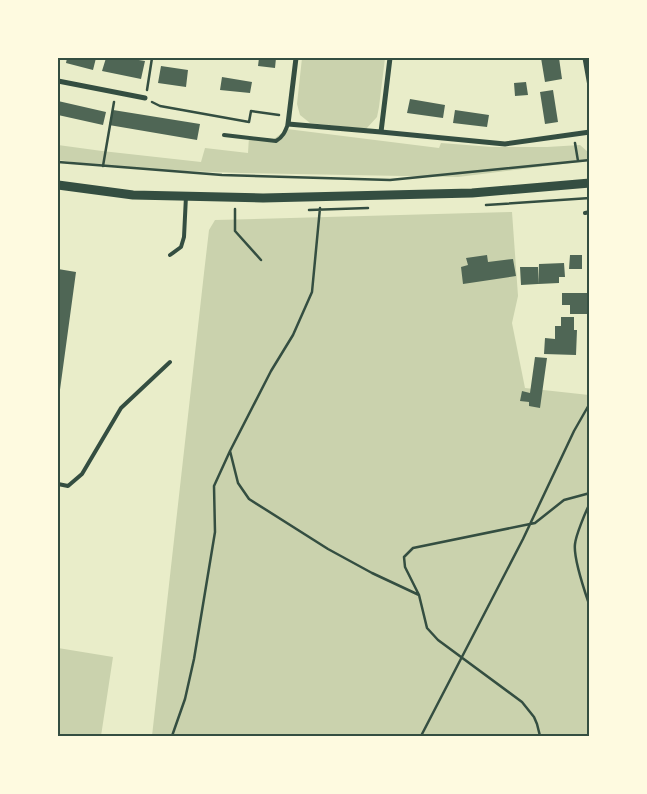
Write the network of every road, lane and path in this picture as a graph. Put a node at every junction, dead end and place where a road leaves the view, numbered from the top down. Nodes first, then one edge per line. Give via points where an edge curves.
1 (152, 58) edge
2 (296, 58) edge
3 (390, 58) edge
4 (585, 58) edge
5 (58, 82) edge
6 (590, 86) edge
7 (116, 93) junction
8 (145, 98) junction
9 (288, 116) junction
10 (288, 124) junction
11 (381, 132) junction
12 (590, 132) edge
13 (573, 134) junction
14 (224, 135) dead end
15 (590, 160) edge
16 (578, 161) junction
17 (58, 162) edge
18 (103, 166) junction
19 (590, 183) edge
20 (58, 185) edge
21 (186, 196) junction
22 (321, 197) junction
23 (234, 209) dead end
24 (170, 255) dead end
25 (261, 260) dead end
26 (170, 362) dead end
27 (590, 404) edge
28 (230, 451) junction
29 (58, 484) edge
30 (590, 493) edge
31 (590, 503) edge
32 (419, 596) junction
33 (590, 607) edge
34 (172, 736) edge
35 (421, 736) edge
36 (540, 736) edge

1 - 8 path
2 - 9 street
3 - 11 street
4 - 6 street
5 - 7 street
7 - 8 street
7 - 18 path
8 - 9 path via 160,106 249,122 251,111
9 - 10 street
10 - 11 street
10 - 14 lane via 276,141
11 - 13 street via 505,144
12 - 13 street
13 - 16 path
15 - 16 path
16 - 18 path via 390,180 222,175
17 - 18 path
19 - 22 street via 472,193
20 - 21 street via 133,195
21 - 22 street
21 - 24 lane via 184,237 181,247
22 - 28 path via 312,292 293,335
23 - 25 path via 235,230
26 - 29 lane via 121,408 82,474 68,486
27 - 35 path
28 - 32 path via 238,483 249,499 328,549
28 - 34 path via 214,486 215,532 194,659
30 - 32 path via 564,500 535,523 413,548 404,557 405,567
31 - 33 path via 575,552
32 - 36 path via 427,628 438,640 522,702 534,717

